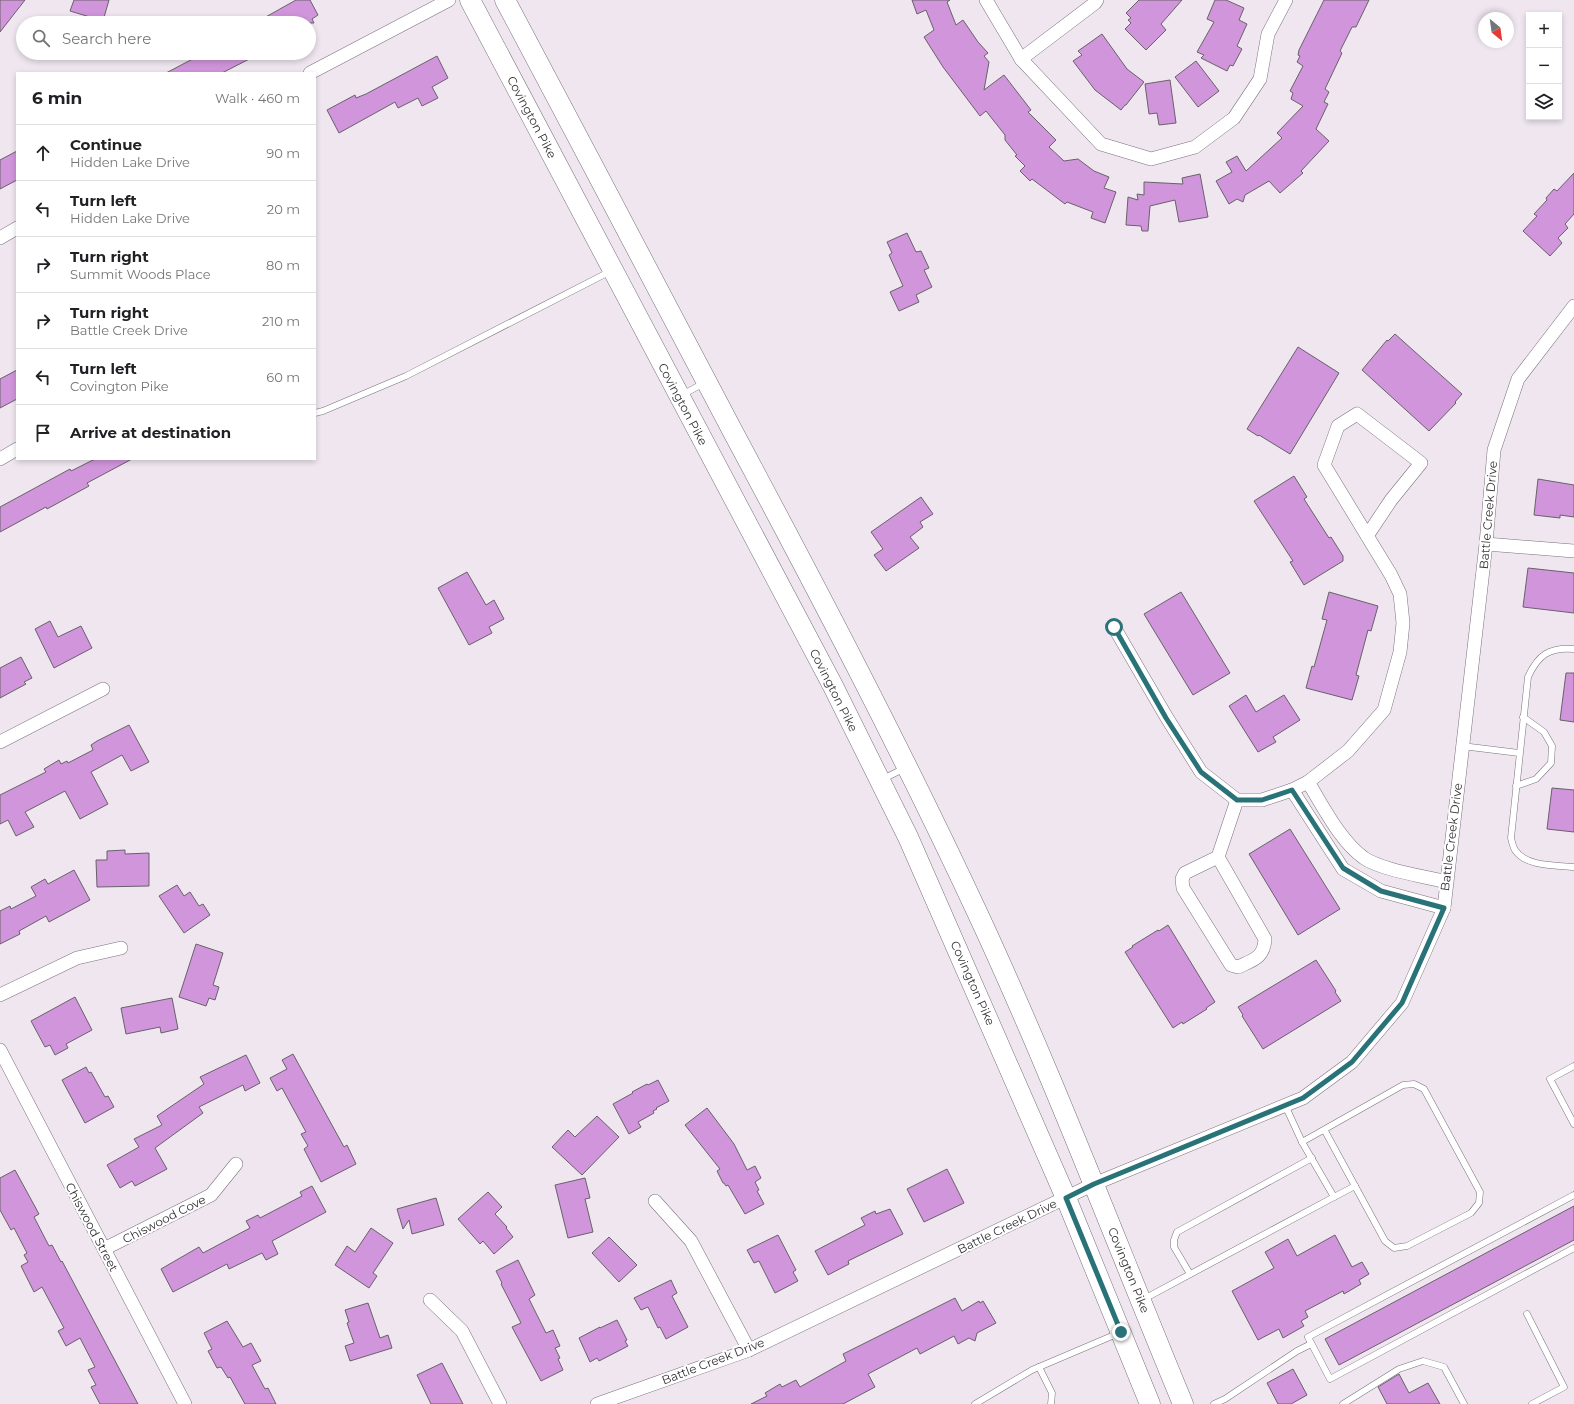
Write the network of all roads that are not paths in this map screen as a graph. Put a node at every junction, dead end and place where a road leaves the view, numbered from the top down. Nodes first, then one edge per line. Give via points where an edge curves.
1 (449, 0) edge
2 (470, 0) edge
3 (505, 0) edge
4 (986, 0) edge
5 (1098, 0) edge
6 (1286, 0) edge
7 (1021, 59) junction
8 (312, 72) edge
9 (16, 229) edge
10 (0, 238) edge
11 (612, 270) junction
12 (1574, 306) edge
13 (707, 381) junction
14 (679, 397) junction
15 (316, 413) edge
16 (16, 450) edge
17 (0, 459) edge
18 (1367, 536) junction
19 (1486, 544) junction
20 (1574, 551) edge
21 (1114, 627) dead end
22 (1574, 650) edge
23 (103, 688) dead end
24 (1523, 717) junction
25 (0, 742) edge
26 (1462, 746) junction
27 (1519, 753) junction
28 (906, 767) junction
29 (880, 781) junction
30 (1308, 782) junction
31 (1516, 786) junction
32 (1292, 790) junction
33 (1237, 800) junction
34 (1218, 857) junction
35 (1574, 867) edge
36 (1446, 882) junction
37 (1444, 908) junction
38 (121, 948) dead end
39 (0, 995) edge
40 (0, 1050) edge
41 (1574, 1066) edge
42 (1285, 1105) junction
43 (1574, 1124) edge
44 (1325, 1130) junction
45 (1302, 1142) junction
46 (1312, 1158) junction
47 (236, 1164) dead end
48 (1094, 1184) junction
49 (1355, 1186) junction
50 (1574, 1195) edge
51 (1334, 1197) junction
52 (1066, 1198) junction
53 (655, 1201) dead end
54 (1574, 1248) edge
55 (104, 1249) junction
56 (1190, 1274) junction
57 (430, 1300) dead end
58 (1141, 1300) junction
59 (1527, 1314) dead end
60 (1121, 1332) junction
61 (1311, 1344) junction
62 (749, 1350) junction
63 (1039, 1367) junction
64 (185, 1404) edge
65 (500, 1404) edge
66 (597, 1404) edge
67 (975, 1404) edge
68 (1051, 1404) edge
69 (1150, 1404) edge
70 (1183, 1404) edge
71 (1214, 1404) edge
72 (1343, 1404) edge
73 (1464, 1404) edge
74 (1532, 1404) edge

1 - 8 street
2 - 11 main road, Covington Pike
3 - 13 main road, Covington Pike
4 - 7 street
5 - 7 street
6 - 7 street via 1268,34 1260,79 1234,118 1195,147 1152,159 1101,144
9 - 10 street
11 - 14 main road, Covington Pike
11 - 15 lane via 406,376
12 - 19 street, Battle Creek Drive via 1518,379 1494,450
13 - 14 lane
13 - 28 main road, Covington Pike
14 - 29 main road, Covington Pike via 833,686
16 - 17 street
18 - 18 street via 1324,465 1338,426 1357,414 1421,463 1391,500
18 - 30 street via 1400,594 1403,623 1400,652 1384,710 1348,751
19 - 20 street
19 - 26 street, Battle Creek Drive
21 - 33 street via 1166,718 1201,772
22 - 24 lane via 1563,648 1548,652 1535,663 1528,677
23 - 25 street
24 - 27 lane
24 - 31 lane via 1544,732 1552,746 1551,763 1536,779
26 - 27 lane
26 - 36 street, Battle Creek Drive
27 - 31 lane
28 - 29 lane
28 - 48 main road, Covington Pike via 978,914
29 - 52 main road, Covington Pike via 908,837
30 - 32 street
30 - 36 street via 1341,836 1364,858 1381,866
31 - 35 lane via 1512,838 1514,850 1522,858 1533,862
32 - 33 street via 1262,800
32 - 37 street via 1343,868 1381,891
33 - 34 street
34 - 34 street via 1265,939 1259,957 1238,967 1231,965 1183,888 1182,879 1185,873
36 - 37 street, Battle Creek Drive
37 - 42 street, Battle Creek Drive via 1402,1003 1352,1062 1303,1098
38 - 39 street via 77,958
40 - 55 street, Chiswood Street
41 - 43 lane via 1550,1079
42 - 45 lane
42 - 48 street, Battle Creek Drive
44 - 45 lane
44 - 49 lane
44 - 49 lane via 1403,1086 1414,1084 1424,1089 1428,1096 1480,1192 1479,1203 1471,1213 1407,1246 1394,1248 1385,1241
45 - 46 lane
46 - 51 lane
46 - 56 lane via 1177,1232 1174,1247
47 - 55 street, Chiswood Cove via 211,1195
48 - 52 street, Battle Creek Drive
48 - 58 main road, Covington Pike
49 - 51 lane
50 - 61 lane via 1308,1338
51 - 56 lane
52 - 60 main road, Covington Pike
52 - 62 street, Battle Creek Drive
53 - 62 street via 691,1241
54 - 61 lane via 1330,1379
55 - 64 street, Chiswood Street
56 - 58 lane
57 - 65 street via 462,1331
58 - 70 main road, Covington Pike
59 - 74 lane via 1564,1387
60 - 63 lane
60 - 69 main road, Covington Pike
61 - 71 lane
62 - 66 street, Battle Creek Drive
63 - 67 lane
63 - 68 lane via 1052,1392
72 - 73 lane via 1399,1369 1422,1361 1444,1367

